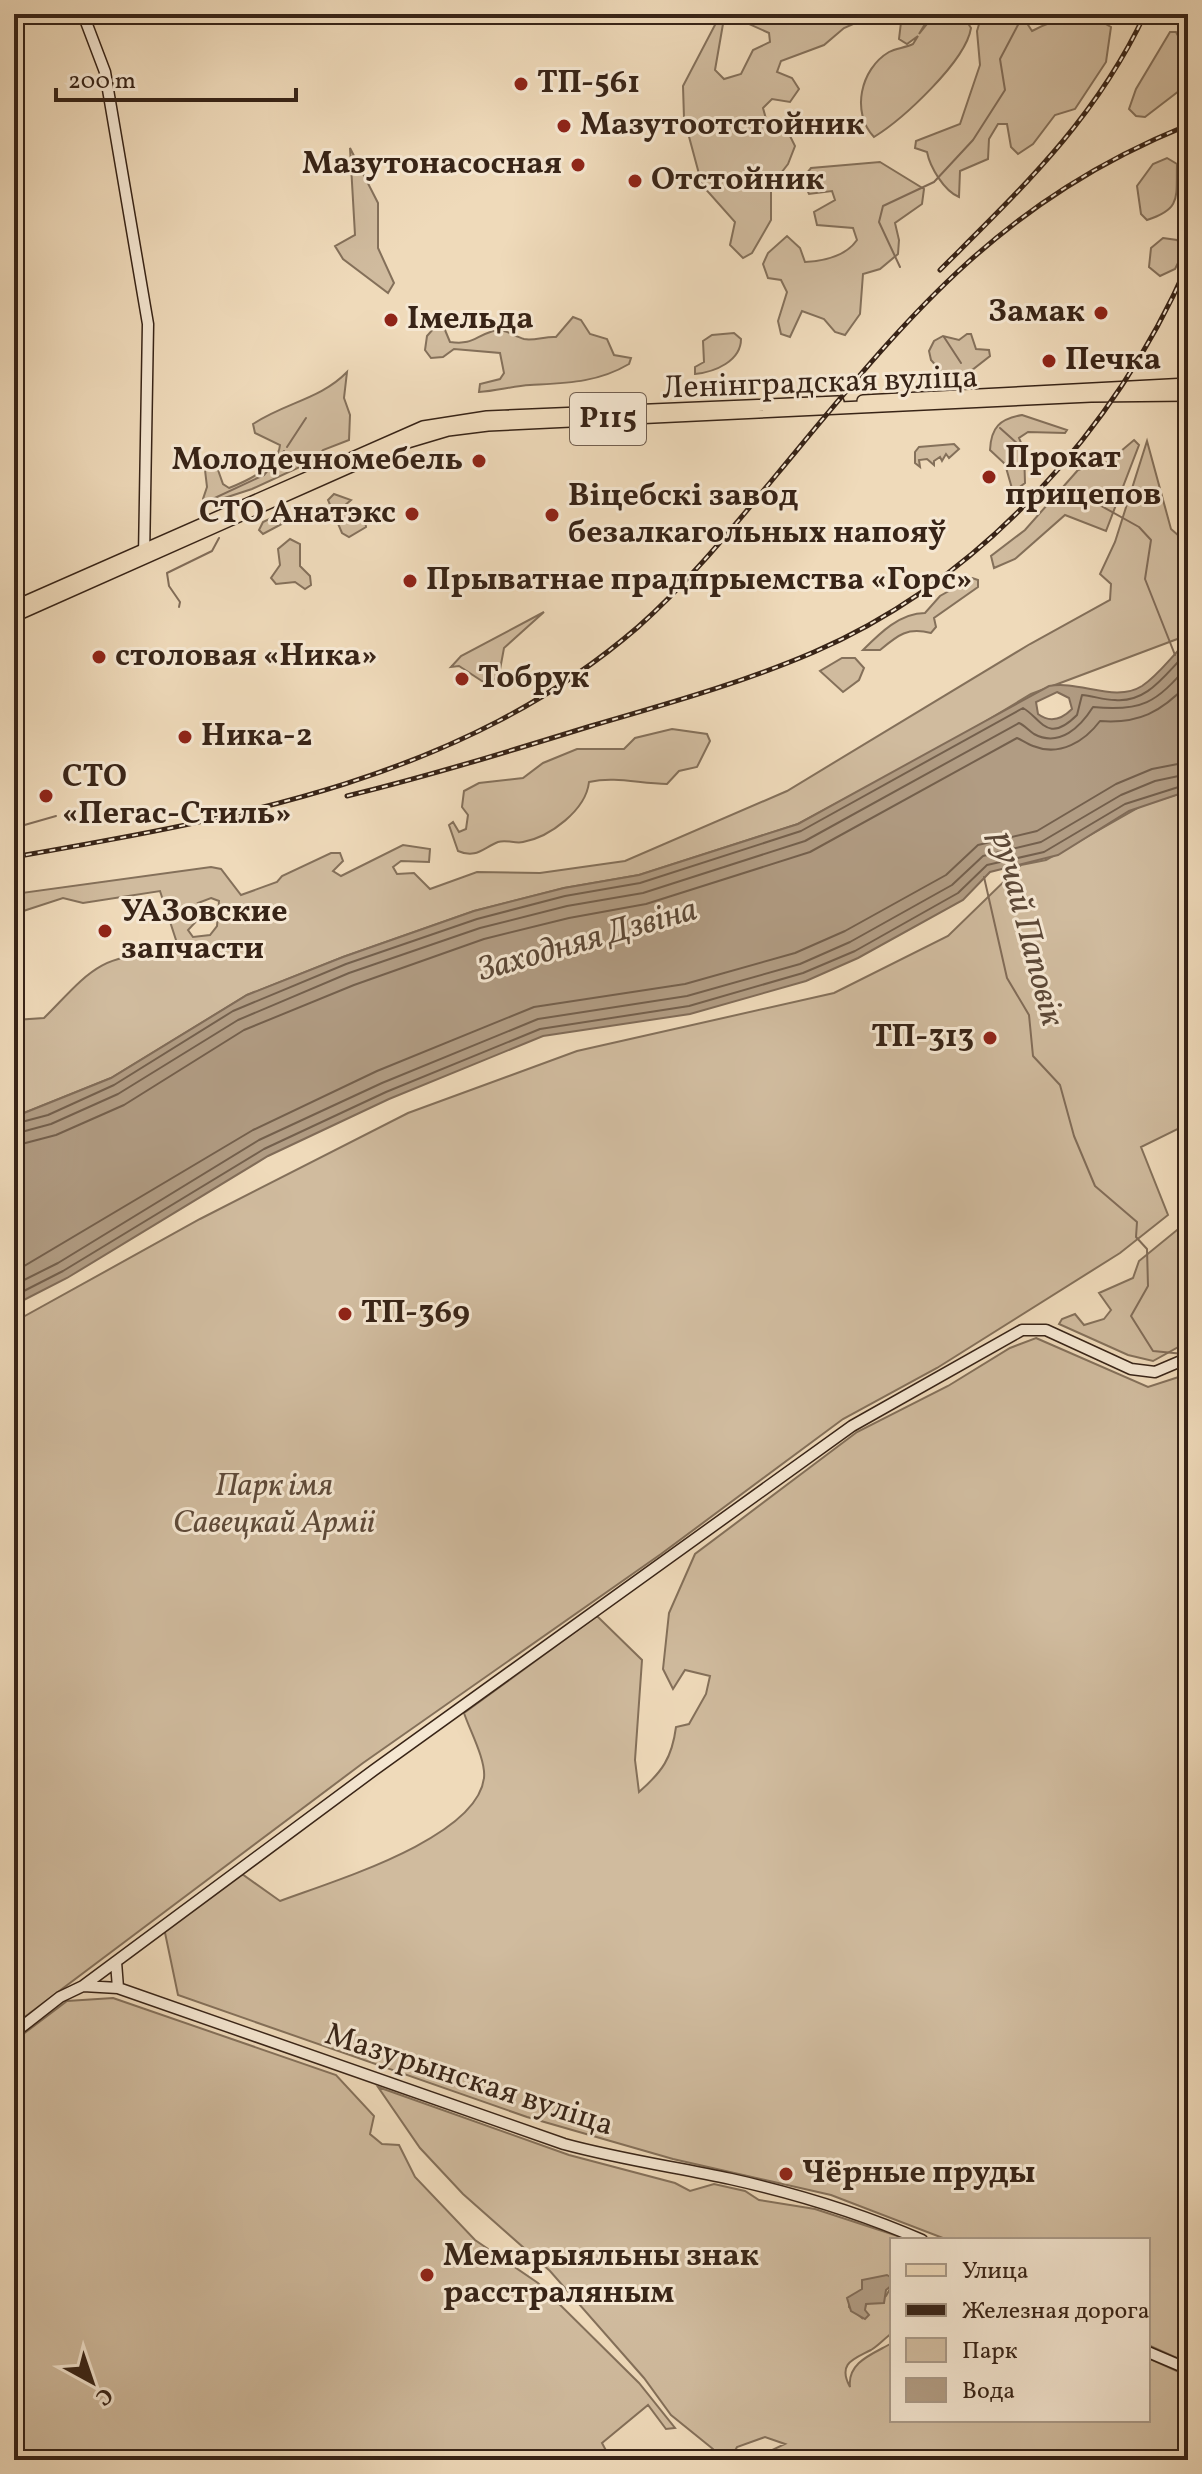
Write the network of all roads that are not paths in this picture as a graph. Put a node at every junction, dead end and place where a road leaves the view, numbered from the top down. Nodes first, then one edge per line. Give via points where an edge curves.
1 (83, 14) edge
2 (1188, 384) edge
3 (1188, 395) edge
4 (145, 554) junction
5 (14, 607) edge
6 (14, 616) edge
7 (1188, 1358) edge
8 (116, 1962) junction
9 (83, 1986) junction
10 (118, 1988) junction
11 (14, 2033) edge
12 (917, 2238) edge
13 (1150, 2353) edge
14 (1188, 2369) edge

1 - 4 street via 105,72 148,324
2 - 4 main road, Ленінградская вуліца / Р115 via 444,422 397,436
3 - 4 main road, Ленінградская вуліца / Р115 via 448,430 401,444
4 - 5 main road, Ленінградская вуліца / Р115
4 - 6 main road, Ленінградская вуліца / Р115
7 - 8 street via 1155,1372 1131,1369 1046,1330 1022,1330 852,1426
8 - 9 street
8 - 10 street
9 - 10 street, Мазурынская вуліца
9 - 11 street
10 - 12 street, Мазурынская вуліца via 564,2144 790,2193
13 - 14 street

